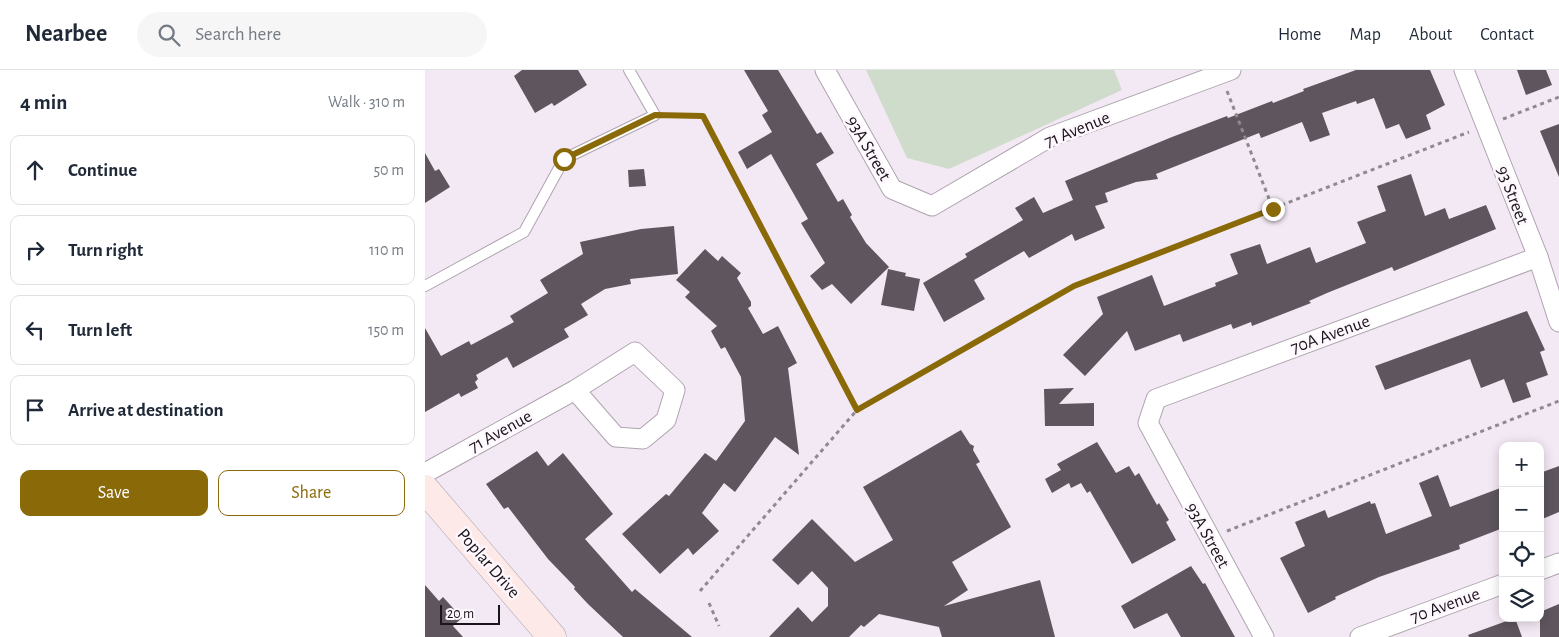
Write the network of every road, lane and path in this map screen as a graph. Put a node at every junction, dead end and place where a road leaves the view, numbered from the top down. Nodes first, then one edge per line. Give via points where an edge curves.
1 (629, 70) edge
2 (825, 70) edge
3 (1464, 70) edge
4 (1226, 72) edge
5 (1559, 97) edge
6 (655, 115) junction
7 (1486, 125) junction
8 (932, 206) joint
9 (1273, 209) junction
10 (1538, 257) junction
11 (425, 286) edge
12 (1559, 322) edge
13 (575, 390) junction
14 (1559, 401) edge
15 (857, 410) junction
16 (1153, 432) joint
17 (425, 473) edge
18 (425, 489) edge
19 (1210, 538) junction
20 (1559, 563) edge
21 (1544, 569) edge
22 (1499, 585) edge
23 (700, 591) dead end
24 (709, 603) dead end
25 (719, 626) dead end
26 (552, 637) edge
27 (1264, 637) edge
28 (1359, 637) edge

1 - 6 lane
2 - 8 street, 93A Street via 892,189
3 - 7 street, 93 Street
4 - 8 street, 71 Avenue via 1050,137
4 - 9 path
5 - 7 path
6 - 11 lane via 564,159 524,232
6 - 15 path via 703,116
7 - 9 path
7 - 10 street, 93 Street
9 - 15 path via 1074,286
10 - 12 street, 93 Street
10 - 16 street, 70A Avenue via 1156,399 1148,423
13 - 13 street, 71 Avenue via 616,437 643,439 667,420 675,390 635,352
13 - 17 street, 71 Avenue
14 - 19 path
15 - 23 path
16 - 19 street, 93A Street
18 - 26 street, Poplar Drive
19 - 27 street, 93A Street
20 - 21 street
22 - 28 street, 70 Avenue
24 - 25 path

